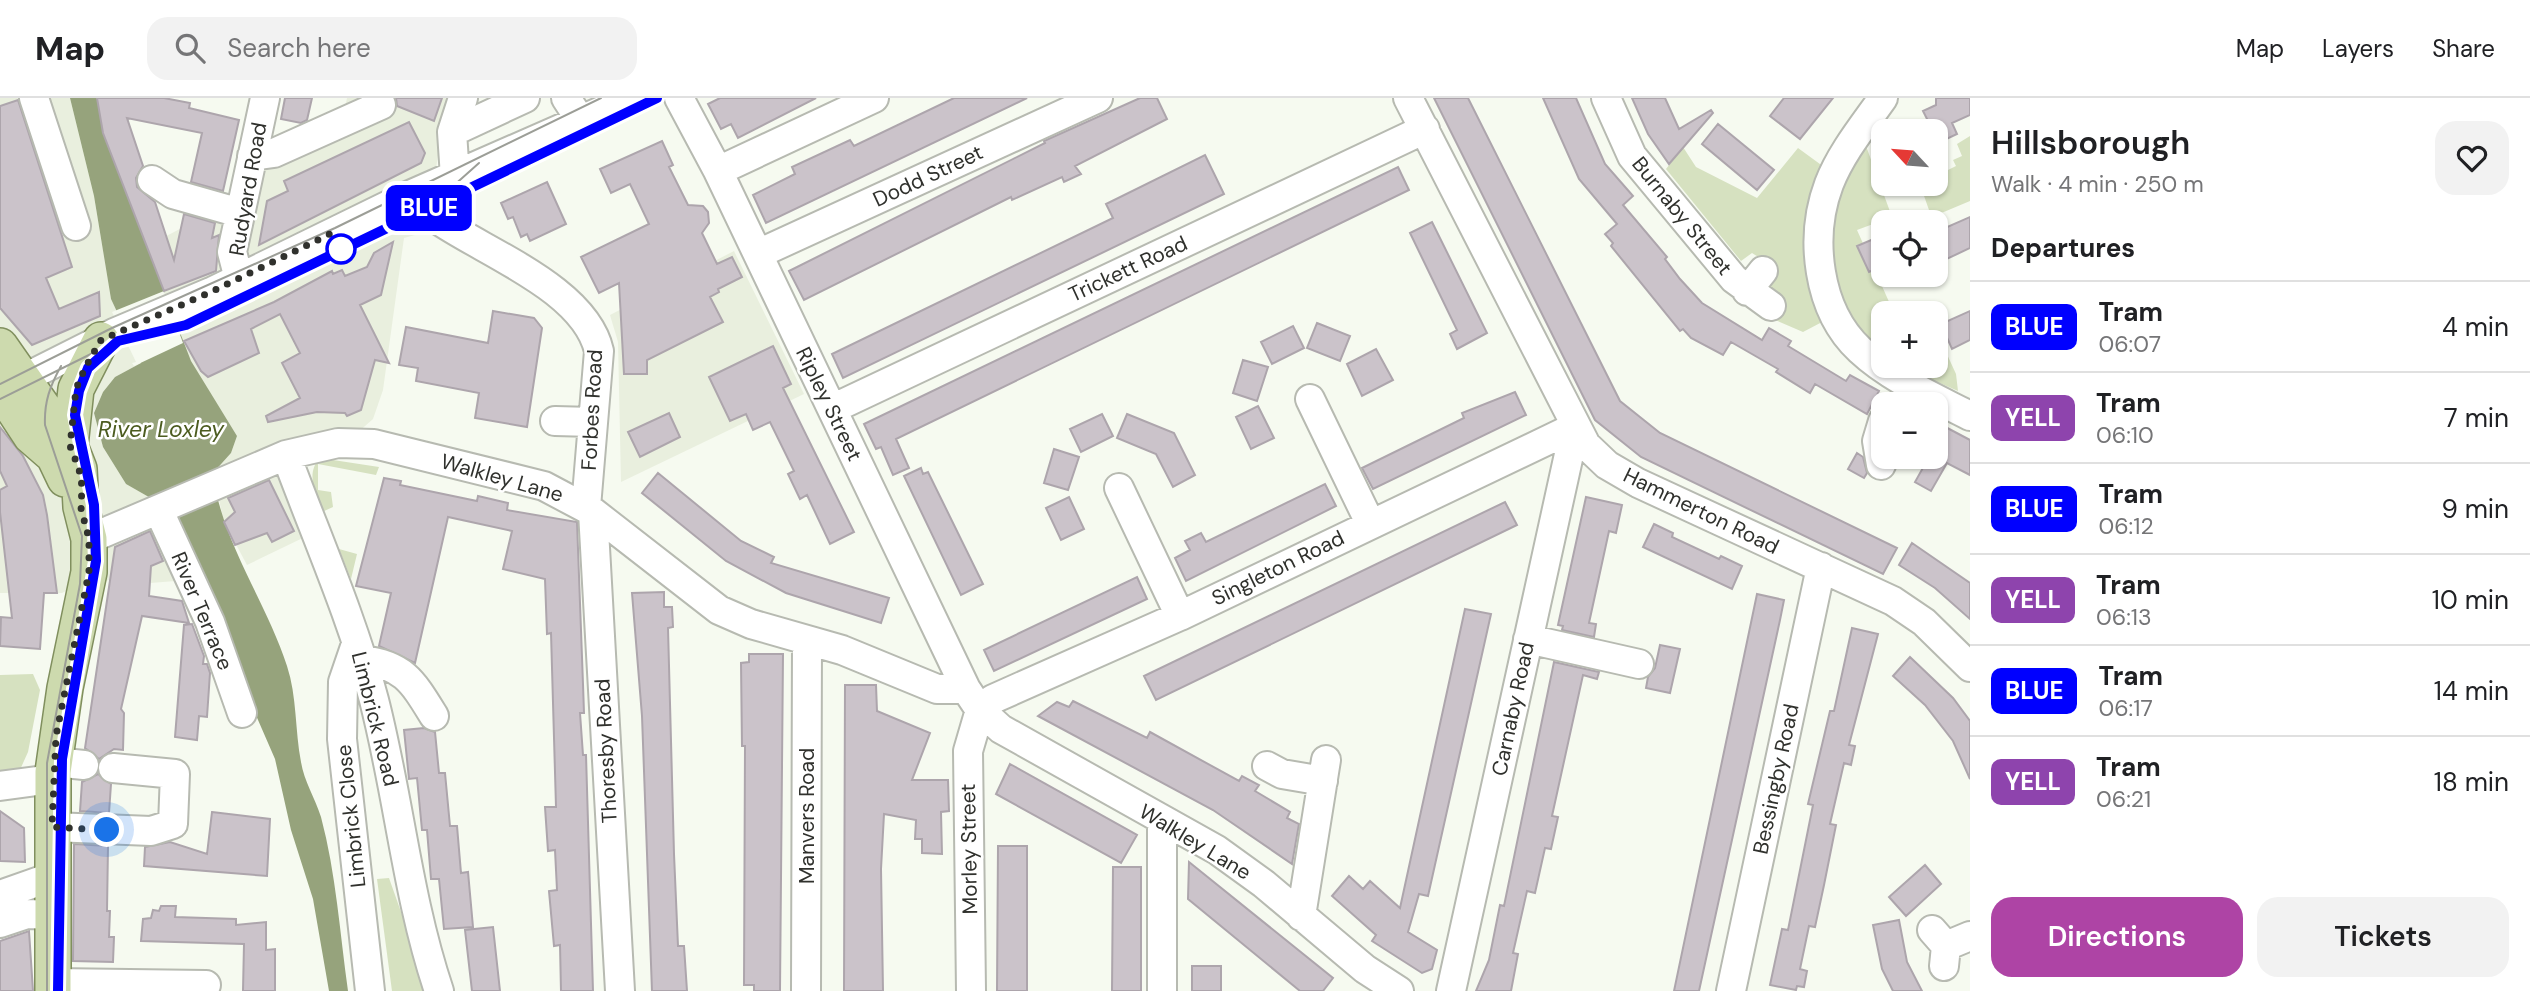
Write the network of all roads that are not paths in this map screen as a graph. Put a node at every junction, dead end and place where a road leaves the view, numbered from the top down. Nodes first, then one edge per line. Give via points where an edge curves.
1 (34, 98) edge
2 (264, 98) edge
3 (525, 98) edge
4 (631, 98) edge
5 (679, 98) edge
6 (874, 98) edge
7 (1098, 98) edge
8 (1408, 98) edge
9 (1606, 98) edge
10 (1883, 98) edge
11 (467, 100) edge
12 (381, 105) dead end
13 (574, 110) edge
14 (1424, 129) junction
15 (452, 132) junction
16 (252, 156) junction
17 (718, 172) junction
18 (455, 177) junction
19 (152, 180) dead end
20 (426, 189) junction
21 (240, 213) junction
22 (76, 226) dead end
23 (758, 254) junction
24 (239, 279) junction
25 (1771, 306) dead end
26 (108, 337) junction
27 (0, 346) edge
28 (66, 359) junction
29 (6, 387) edge
30 (1898, 392) edge
31 (1310, 399) dead end
32 (44, 408) junction
33 (832, 409) junction
34 (1948, 409) edge
35 (1970, 416) edge
36 (555, 421) dead end
37 (593, 422) junction
38 (1575, 427) junction
39 (62, 451) junction
40 (286, 455) junction
41 (1119, 488) dead end
42 (160, 510) junction
43 (590, 510) junction
44 (85, 523) junction
45 (1370, 523) junction
46 (1821, 567) junction
47 (1180, 616) junction
48 (1528, 639) junction
49 (807, 642) junction
50 (359, 652) junction
51 (1639, 664) dead end
52 (1970, 667) edge
53 (973, 699) junction
54 (242, 713) dead end
55 (434, 716) dead end
56 (1267, 766) dead end
57 (113, 768) dead end
58 (63, 769) junction
59 (0, 786) edge
60 (1162, 820) junction
61 (52, 827) junction
62 (54, 876) junction
63 (0, 895) edge
64 (53, 915) junction
65 (1301, 916) junction
66 (0, 923) edge
67 (1362, 980) edge
68 (206, 985) dead end
69 (53, 987) edge
70 (370, 991) edge
71 (439, 991) edge
72 (620, 991) edge
73 (806, 991) edge
74 (971, 991) edge
75 (1162, 991) edge
76 (1399, 991) edge
77 (1451, 991) edge
78 (1731, 991) edge

1 - 22 street
2 - 16 street, Rudyard Road
3 - 15 street
4 - 13 street
5 - 17 street, Ripley Street
6 - 17 street
7 - 23 street, Dodd Street
8 - 14 street, Hammerton Road
9 - 25 street, Burnaby Street via 1632,156 1755,281
10 - 30 street via 1829,185 1819,254 1832,310 1857,348 1881,368
11 - 15 street
12 - 16 street via 274,153
13 - 18 street
14 - 33 street, Trickett Road
14 - 38 street, Hammerton Road
15 - 18 street
16 - 21 street, Rudyard Road
17 - 23 street, Ripley Street
18 - 20 street
19 - 21 street via 173,194
20 - 24 street
20 - 37 street, Forbes Road via 429,208 437,219 565,299 585,319 599,351
21 - 24 street, Rudyard Road via 232,251
23 - 33 street, Ripley Street
24 - 26 street
26 - 28 street
26 - 39 main road via 76,389
27 - 29 main road
28 - 29 street
28 - 32 main road
29 - 32 main road
29 - 39 main road via 31,436
31 - 45 street
32 - 39 main road via 45,425
33 - 53 street, Ripley Street
34 - 35 street
36 - 37 street
37 - 43 street, Forbes Road
38 - 45 street, Singleton Road
38 - 46 street, Hammerton Road via 1607,465 1638,483
38 - 48 street, Carnaby Road
39 - 44 main road via 71,495
40 - 42 street, Walkley Lane
40 - 43 street, Walkley Lane via 338,443 374,444 534,483
40 - 50 street, Limbrick Road
41 - 47 street
42 - 44 street, Walkley Lane
42 - 54 street, River Terrace via 210,622
43 - 49 street, Walkley Lane via 719,610
43 - 72 street, Thoresby Road
44 - 58 main road via 89,572
45 - 47 street, Singleton Road
46 - 52 street, Hammerton Road via 1914,615
46 - 78 street, Bessingby Road
47 - 53 street, Singleton Road via 993,699
48 - 51 street
48 - 77 street, Carnaby Road
49 - 53 street, Walkley Lane via 851,653
49 - 73 street, Manvers Road
50 - 55 street via 400,670
50 - 70 street, Limbrick Close via 343,682 342,739
50 - 71 street, Limbrick Road via 390,774 417,922
53 - 60 street, Walkley Lane via 1001,729
53 - 74 street, Morley Street via 968,751
56 - 65 street via 1282,774 1325,771
57 - 61 street via 175,774 173,824 150,831
58 - 59 street
58 - 61 main road
60 - 65 street, Walkley Lane via 1217,850
60 - 75 street
61 - 62 main road
62 - 63 street
62 - 64 main road
64 - 66 street via 27,914
64 - 69 main road
65 - 67 street, Walkley Lane
67 - 76 street, Walkley Lane
68 - 69 street

